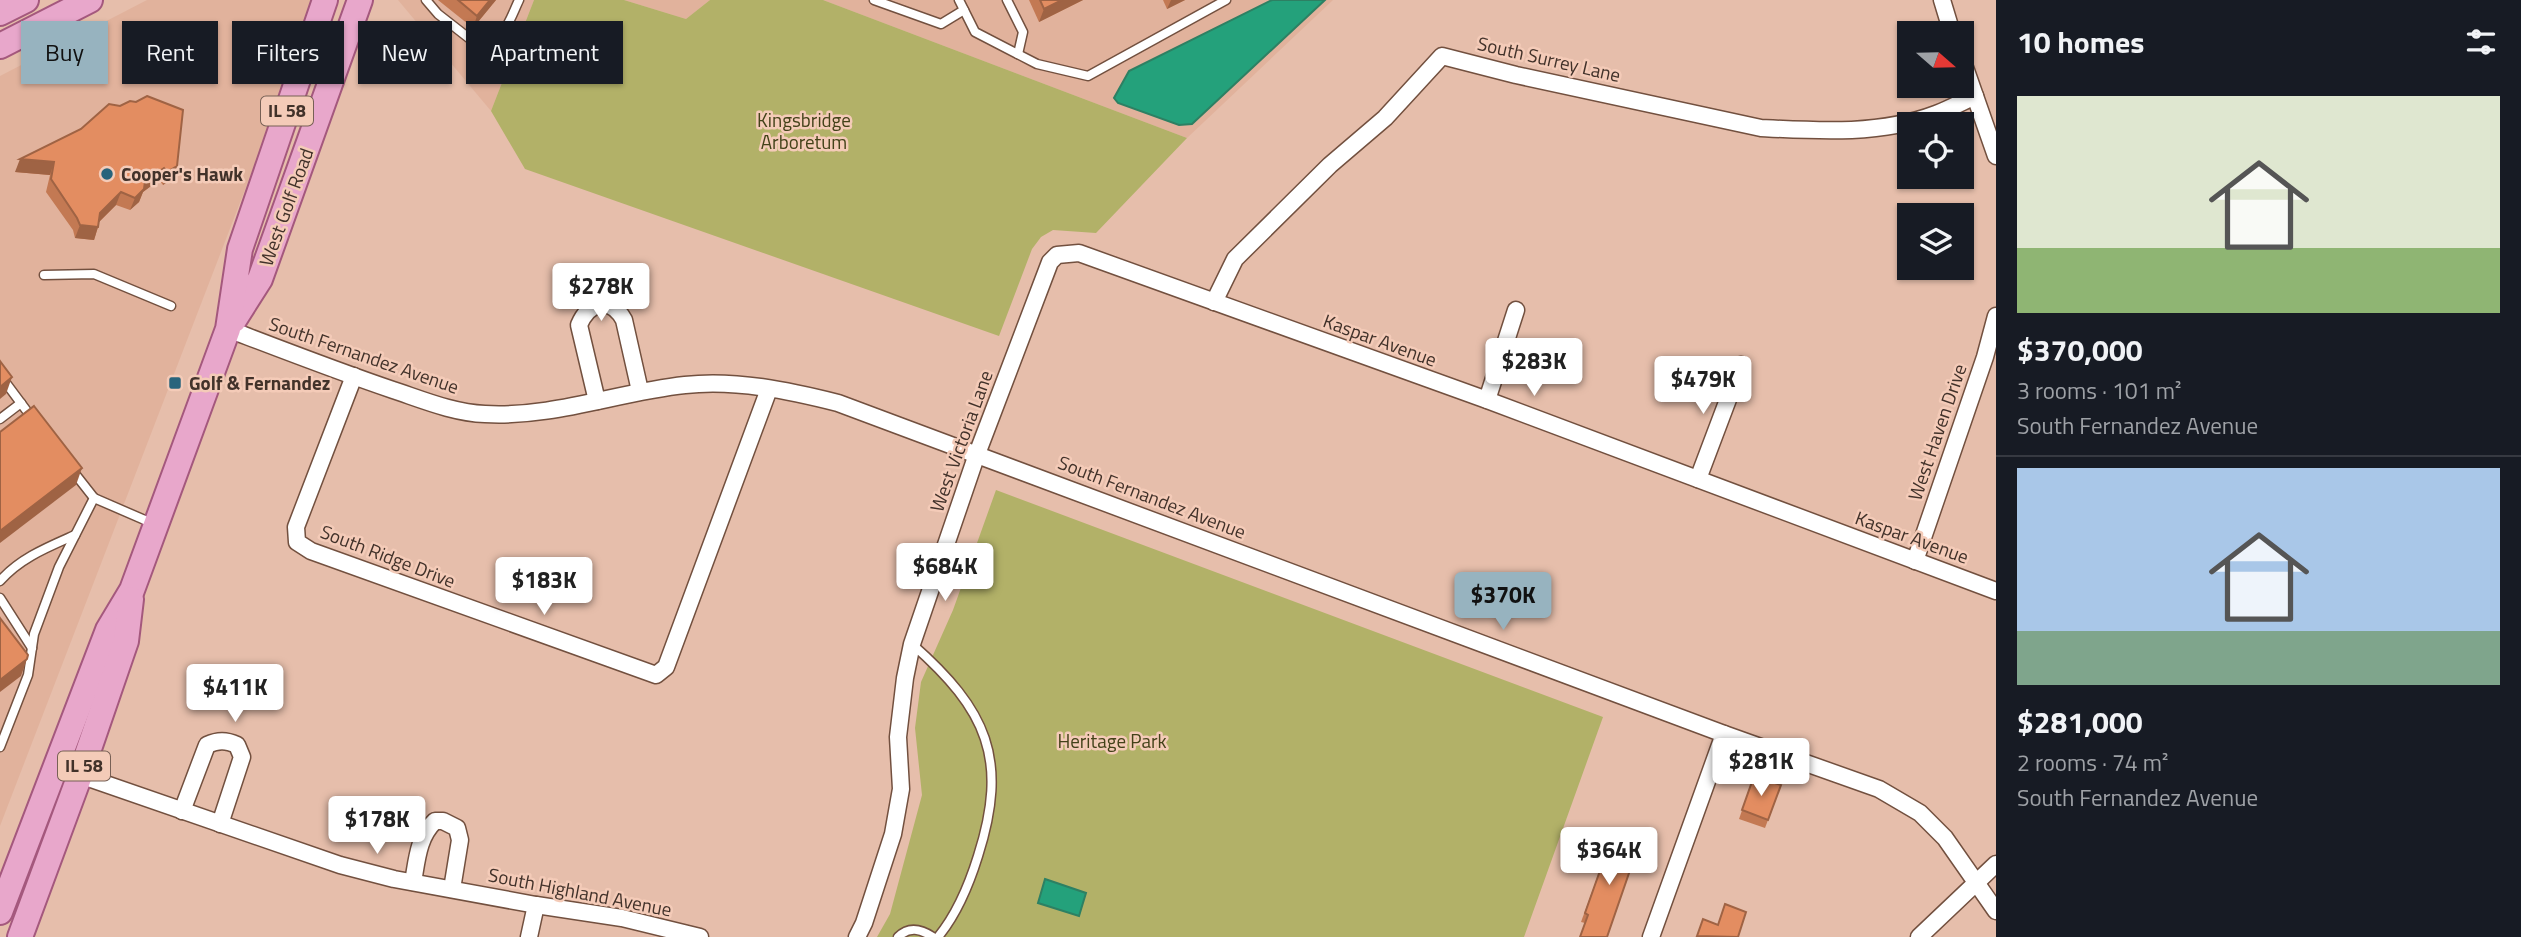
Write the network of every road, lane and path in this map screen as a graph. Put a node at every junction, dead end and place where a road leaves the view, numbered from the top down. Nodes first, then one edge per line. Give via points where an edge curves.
1 (26, 0) edge
2 (90, 0) edge
3 (325, 0) edge
4 (360, 0) edge
5 (426, 0) edge
6 (519, 0) edge
7 (874, 0) edge
8 (959, 0) edge
9 (1007, 0) edge
10 (1226, 0) edge
11 (1942, 0) edge
12 (964, 10) junction
13 (0, 13) edge
14 (1948, 21) edge
15 (0, 46) edge
16 (1018, 54) junction
17 (1974, 93) edge
18 (1975, 96) junction
19 (1996, 156) edge
20 (1063, 254) joint
21 (44, 275) dead end
22 (1214, 302) junction
23 (171, 306) dead end
24 (1517, 310) dead end
25 (1996, 316) edge
26 (228, 329) junction
27 (1741, 365) dead end
28 (0, 375) edge
29 (354, 376) junction
30 (769, 389) junction
31 (640, 391) junction
32 (1487, 400) junction
33 (597, 401) junction
34 (21, 403) junction
35 (0, 419) edge
36 (37, 424) edge
37 (977, 454) junction
38 (69, 467) edge
39 (1698, 479) junction
40 (93, 498) junction
41 (156, 525) junction
42 (75, 535) junction
43 (1915, 561) junction
44 (0, 581) edge
45 (132, 590) junction
46 (1996, 591) edge
47 (0, 598) edge
48 (912, 644) junction
49 (32, 648) junction
50 (1724, 734) junction
51 (0, 747) edge
52 (56, 768) junction
53 (80, 775) junction
54 (182, 811) junction
55 (220, 824) junction
56 (1996, 864) edge
57 (413, 882) junction
58 (1976, 883) junction
59 (452, 890) junction
60 (536, 905) junction
61 (1996, 911) edge
62 (0, 912) edge
63 (20, 937) edge
64 (529, 937) edge
65 (700, 937) edge
66 (857, 937) edge
67 (898, 937) edge
68 (935, 937) edge
69 (1651, 937) edge
70 (1919, 937) edge

1 - 13 main road
2 - 15 main road
3 - 26 main road, West Golf Road / IL 58 via 240,249
4 - 26 main road, West Golf Road / IL 58 via 260,279
5 - 6 lane via 479,46 496,41
7 - 12 lane via 941,24
8 - 12 lane
9 - 16 lane via 1023,32
10 - 16 lane via 1088,76 1037,64
11 - 14 street
12 - 16 lane via 975,32
17 - 18 street
18 - 19 street
18 - 22 street, South Surrey Lane via 1934,115 1883,128 1761,128 1442,56 1385,118 1329,165 1235,259
20 - 22 street, Kaspar Avenue via 1079,253
20 - 37 street, West Victoria Lane via 1050,261
21 - 23 lane via 94,274
22 - 32 street, Kaspar Avenue
24 - 32 street
25 - 43 street, West Haven Drive
26 - 29 street, South Fernandez Avenue
26 - 41 main road, West Golf Road / IL 58
27 - 39 street
28 - 34 lane
29 - 30 street, South Ridge Drive via 296,527 297,542 311,551 656,676 666,667
29 - 33 street, South Fernandez Avenue via 442,407 483,414 528,414
30 - 31 street, South Fernandez Avenue via 689,384
30 - 37 street, South Fernandez Avenue via 838,402
31 - 33 street, South Fernandez Avenue
31 - 33 street via 624,320 611,306 599,304 583,314 579,325
32 - 39 street, Kaspar Avenue
34 - 35 lane
34 - 36 lane
37 - 48 street, West Victoria Lane
37 - 50 street, South Fernandez Avenue
38 - 40 lane
39 - 43 street, Kaspar Avenue
40 - 41 lane
40 - 42 lane
41 - 45 main road, West Golf Road / IL 58
42 - 44 lane via 37,551
42 - 49 lane
43 - 46 street, Kaspar Avenue
45 - 52 main road, West Golf Road / IL 58 via 108,630
45 - 53 main road, West Golf Road / IL 58 via 126,641
47 - 49 lane
48 - 66 street, West Victoria Lane via 898,737 901,789 893,834
48 - 68 lane via 967,705 985,735 992,764 992,803 985,835 968,886
49 - 51 lane via 28,675
50 - 58 street, South Fernandez Avenue via 1903,801 1945,838
50 - 69 street
52 - 53 street, South Highland Avenue
52 - 62 main road, West Golf Road / IL 58
53 - 54 street, South Highland Avenue
53 - 63 main road, West Golf Road / IL 58
54 - 55 street, South Highland Avenue
54 - 55 street via 207,745 228,741 237,745 242,757
55 - 57 street, South Highland Avenue via 340,865
56 - 58 street
57 - 59 street, South Highland Avenue
57 - 59 street via 419,845 435,821 443,821 457,828 460,840
58 - 61 street, South Fernandez Avenue
58 - 70 street
59 - 60 street, South Highland Avenue
60 - 64 street
60 - 65 street, South Highland Avenue via 622,918
67 - 68 lane via 913,929

